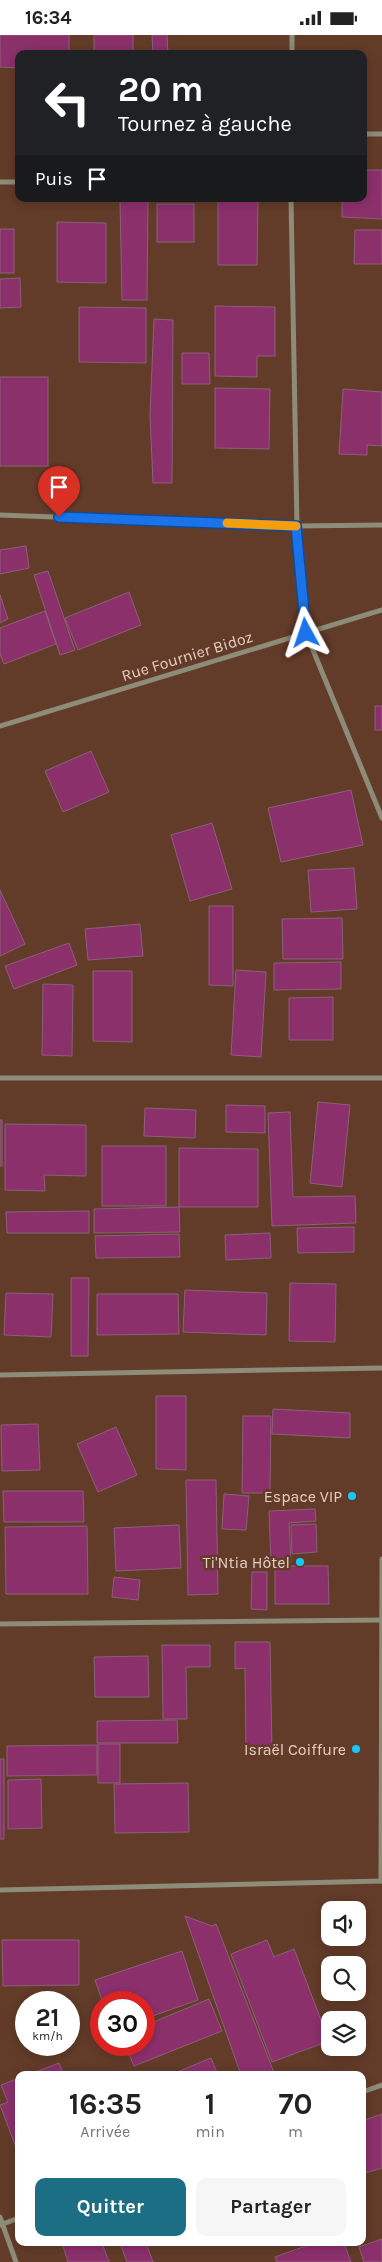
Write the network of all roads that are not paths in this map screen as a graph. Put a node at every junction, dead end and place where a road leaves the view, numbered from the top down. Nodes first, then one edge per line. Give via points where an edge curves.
1 (292, 35) edge
2 (292, 50) edge
3 (367, 134) edge
4 (382, 134) edge
5 (0, 182) edge
6 (15, 182) edge
7 (291, 202) edge
8 (0, 515) edge
9 (382, 525) edge
10 (296, 526) junction
11 (382, 610) edge
12 (306, 633) junction
13 (0, 726) edge
14 (382, 817) edge
15 (0, 1078) edge
16 (382, 1078) edge
17 (382, 1369) edge
18 (0, 1375) edge
19 (382, 1559) edge
20 (382, 1620) edge
21 (0, 1624) edge
22 (381, 1881) edge
23 (0, 1889) edge
24 (382, 2085) edge
25 (366, 2091) edge
26 (0, 2217) edge
27 (15, 2220) edge
28 (1, 2225) edge
29 (16, 2262) edge

1 - 2 street
3 - 4 street
5 - 6 street
7 - 10 street
8 - 10 street
9 - 10 street
10 - 12 street
11 - 12 street, Rue Fournier Bidoz
12 - 13 street, Rue Fournier Bidoz
12 - 14 street
15 - 16 street
17 - 18 street
19 - 20 street
20 - 21 street
20 - 22 street
22 - 23 street
24 - 25 street
26 - 28 street
27 - 28 street
28 - 29 street

